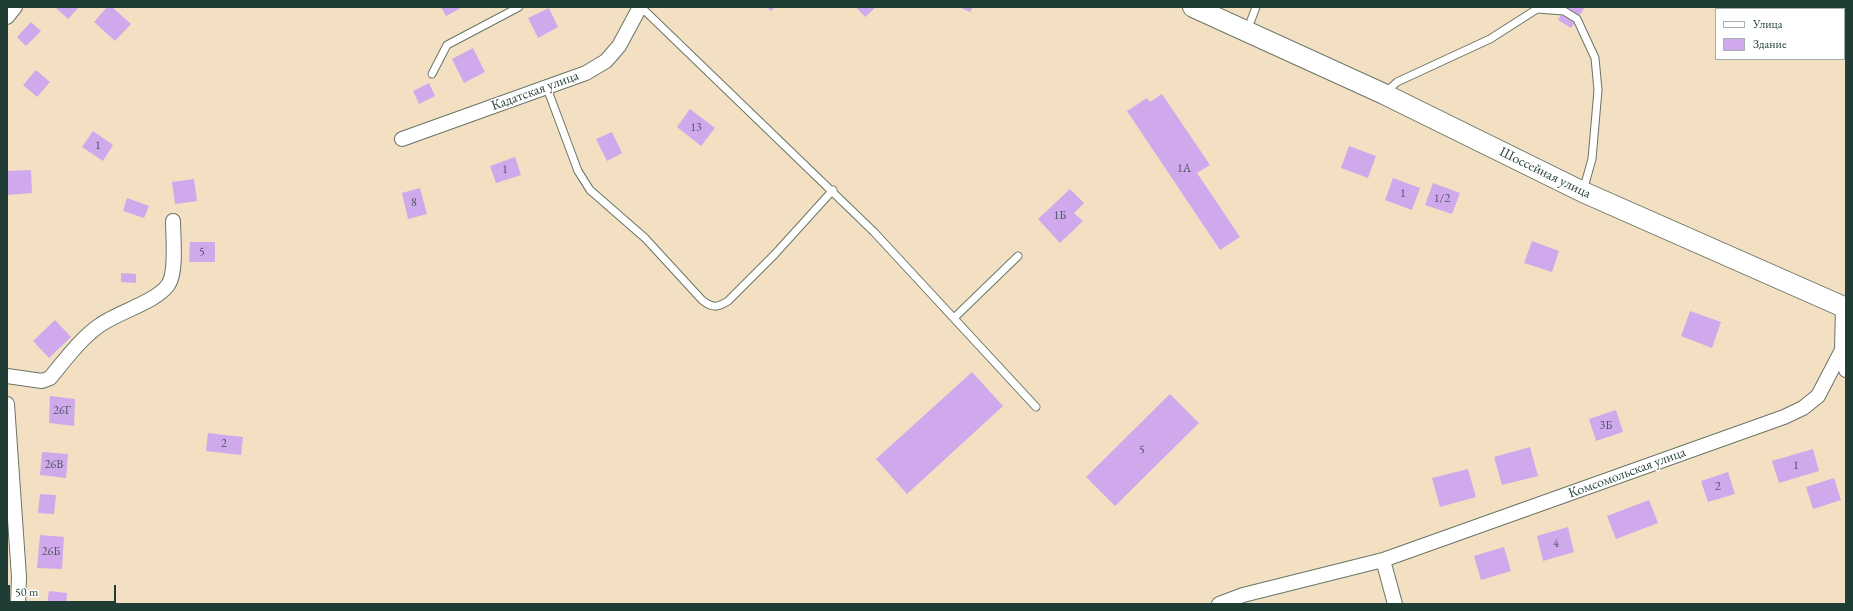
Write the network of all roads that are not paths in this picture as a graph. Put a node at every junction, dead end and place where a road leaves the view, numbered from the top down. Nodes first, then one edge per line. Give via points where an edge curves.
1 (15, 7) edge
2 (520, 7) edge
3 (640, 7) edge
4 (1193, 7) edge
5 (1256, 7) edge
6 (7, 17) edge
7 (1247, 31) junction
8 (432, 74) dead end
9 (547, 88) junction
10 (1384, 94) junction
11 (402, 138) dead end
12 (833, 190) junction
13 (1583, 192) junction
14 (173, 221) dead end
15 (1018, 256) dead end
16 (1845, 307) edge
17 (954, 318) junction
18 (1842, 350) junction
19 (1846, 370) edge
20 (7, 376) edge
21 (7, 404) edge
22 (1036, 407) dead end
23 (1383, 560) junction
24 (18, 604) edge
25 (1219, 604) edge
26 (1395, 604) edge

1 - 6 street
2 - 8 lane via 447,45
3 - 9 street, Кадатская улица via 618,46 606,61 586,73
3 - 12 lane
4 - 7 main road, Шоссейная улица
5 - 7 lane
7 - 10 main road, Шоссейная улица
9 - 11 street, Кадатская улица
9 - 12 lane via 578,171 590,190 645,238 709,306 719,307 728,301
10 - 13 main road, Шоссейная улица
10 - 13 lane via 1397,82 1490,39 1536,9 1564,11 1578,19 1595,58 1598,90 1592,151
12 - 17 lane
13 - 16 main road, Шоссейная улица
14 - 20 street via 172,274 168,284 159,293 100,325 84,338 50,378 42,381
15 - 17 lane
16 - 18 street
17 - 22 lane
18 - 19 street
18 - 23 street, Комсомольская улица via 1818,396 1803,408 1784,417
21 - 24 street via 20,578
23 - 25 street, Комсомольская улица via 1243,595
23 - 26 street

